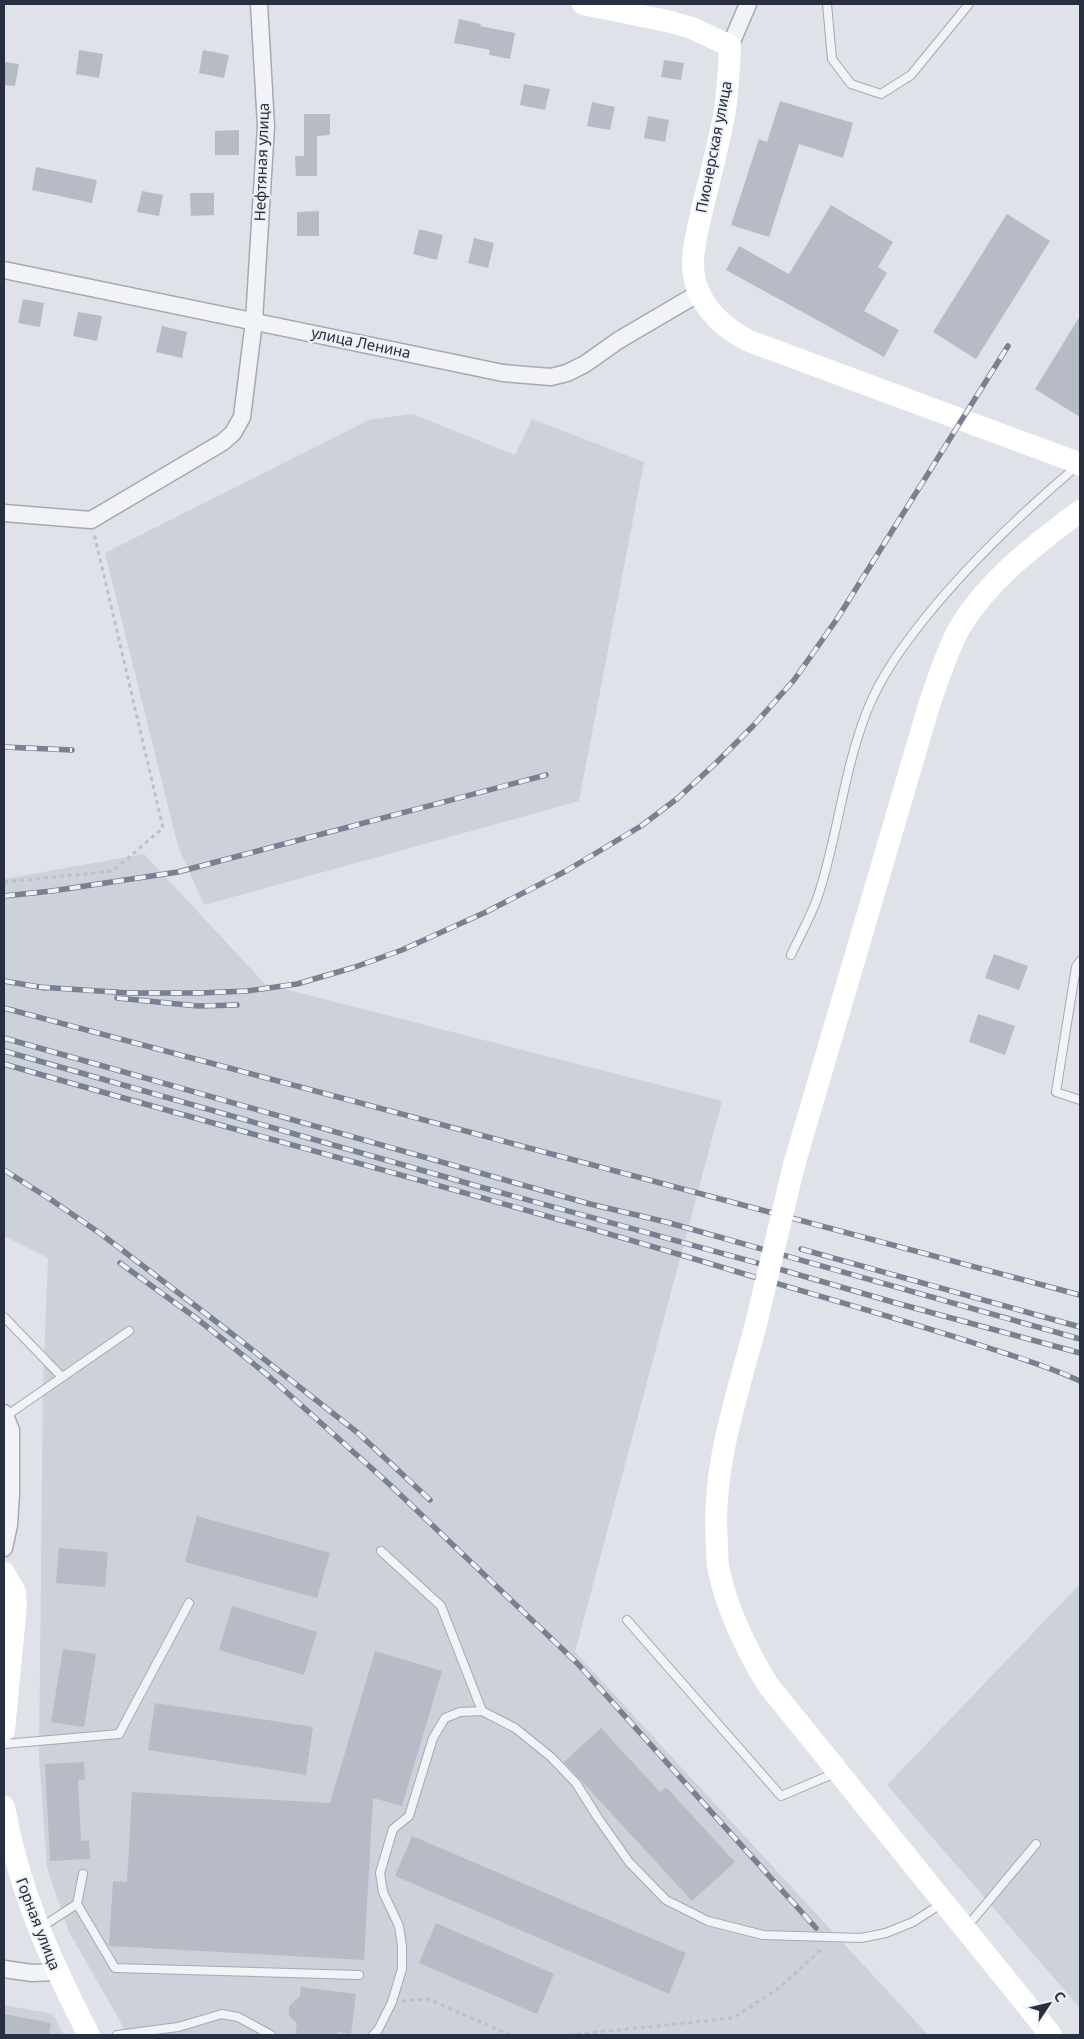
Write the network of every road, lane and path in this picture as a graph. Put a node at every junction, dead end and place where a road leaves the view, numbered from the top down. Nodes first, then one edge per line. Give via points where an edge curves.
1 (259, 4) edge
2 (583, 4) edge
3 (748, 4) edge
4 (827, 4) edge
5 (969, 4) edge
6 (730, 46) junction
7 (4, 270) edge
8 (699, 293) junction
9 (254, 320) junction
10 (1078, 463) edge
11 (1080, 510) edge
12 (4, 512) edge
13 (91, 520) junction
14 (4, 882) edge
15 (791, 955) dead end
16 (1080, 962) edge
17 (1080, 1100) edge
18 (4, 1317) edge
19 (129, 1331) dead end
20 (62, 1377) junction
21 (5, 1414) edge
22 (4, 1548) edge
23 (381, 1551) dead end
24 (4, 1573) edge
25 (188, 1603) dead end
26 (627, 1620) dead end
27 (482, 1711) junction
28 (4, 1730) edge
29 (4, 1744) edge
30 (836, 1772) junction
31 (4, 1807) edge
32 (1036, 1844) dead end
33 (83, 1874) dead end
34 (943, 1903) junction
35 (77, 1904) junction
36 (39, 1929) junction
37 (965, 1930) junction
38 (834, 1937) junction
39 (4, 1969) edge
40 (56, 1972) junction
41 (359, 1976) dead end
42 (392, 2002) junction
43 (89, 2035) edge
44 (117, 2035) edge
45 (271, 2035) edge
46 (373, 2035) edge
47 (510, 2035) edge
48 (569, 2035) edge
49 (1051, 2035) edge

1 - 9 street, Нефтяная улица via 266,126
2 - 6 street via 692,28
3 - 6 street, Пионерская улица
4 - 5 lane via 832,59 851,84 881,94 911,75
6 - 8 street, Пионерская улица via 728,93 696,237 693,262
7 - 9 street, улица Ленина
8 - 9 street, улица Ленина via 626,335 585,364 551,377 503,373
8 - 10 street via 720,322 749,342
9 - 13 street, Нефтяная улица via 242,417 233,432 223,442
10 - 15 lane via 960,576 908,640 886,673 867,712 818,894
11 - 30 street, bridge via 1001,574 968,615 944,662 794,1166 724,1445 716,1490 715,1526 718,1568 736,1625 749,1655 768,1685
12 - 13 street
13 - 14 path via 163,828 113,871
16 - 17 lane via 1076,967 1056,1092
18 - 20 lane
19 - 20 lane
20 - 21 lane
21 - 22 street via 11,1430 11,1493
23 - 27 lane via 441,1606
24 - 28 street via 15,1592 16,1605
25 - 29 lane via 119,1734
26 - 30 lane via 781,1796
27 - 38 lane via 515,1728 551,1756 576,1783 629,1862 666,1900 708,1921 763,1935
27 - 42 lane via 460,1712 445,1718 433,1738 409,1816 393,1829 380,1873 383,1892 399,1926 402,1946 402,1969
30 - 34 street
31 - 36 street, Горная улица via 16,1864
32 - 37 lane
33 - 35 lane
34 - 37 street
34 - 38 lane via 913,1922 886,1933 861,1938
35 - 36 lane
35 - 41 lane via 115,1968
36 - 40 street, Горная улица
37 - 49 street
38 - 48 path via 779,1988 734,2018
39 - 40 street
40 - 43 street, Горная улица
42 - 46 lane
42 - 47 path via 428,1999
44 - 45 lane via 178,2027 222,2014 238,2017

